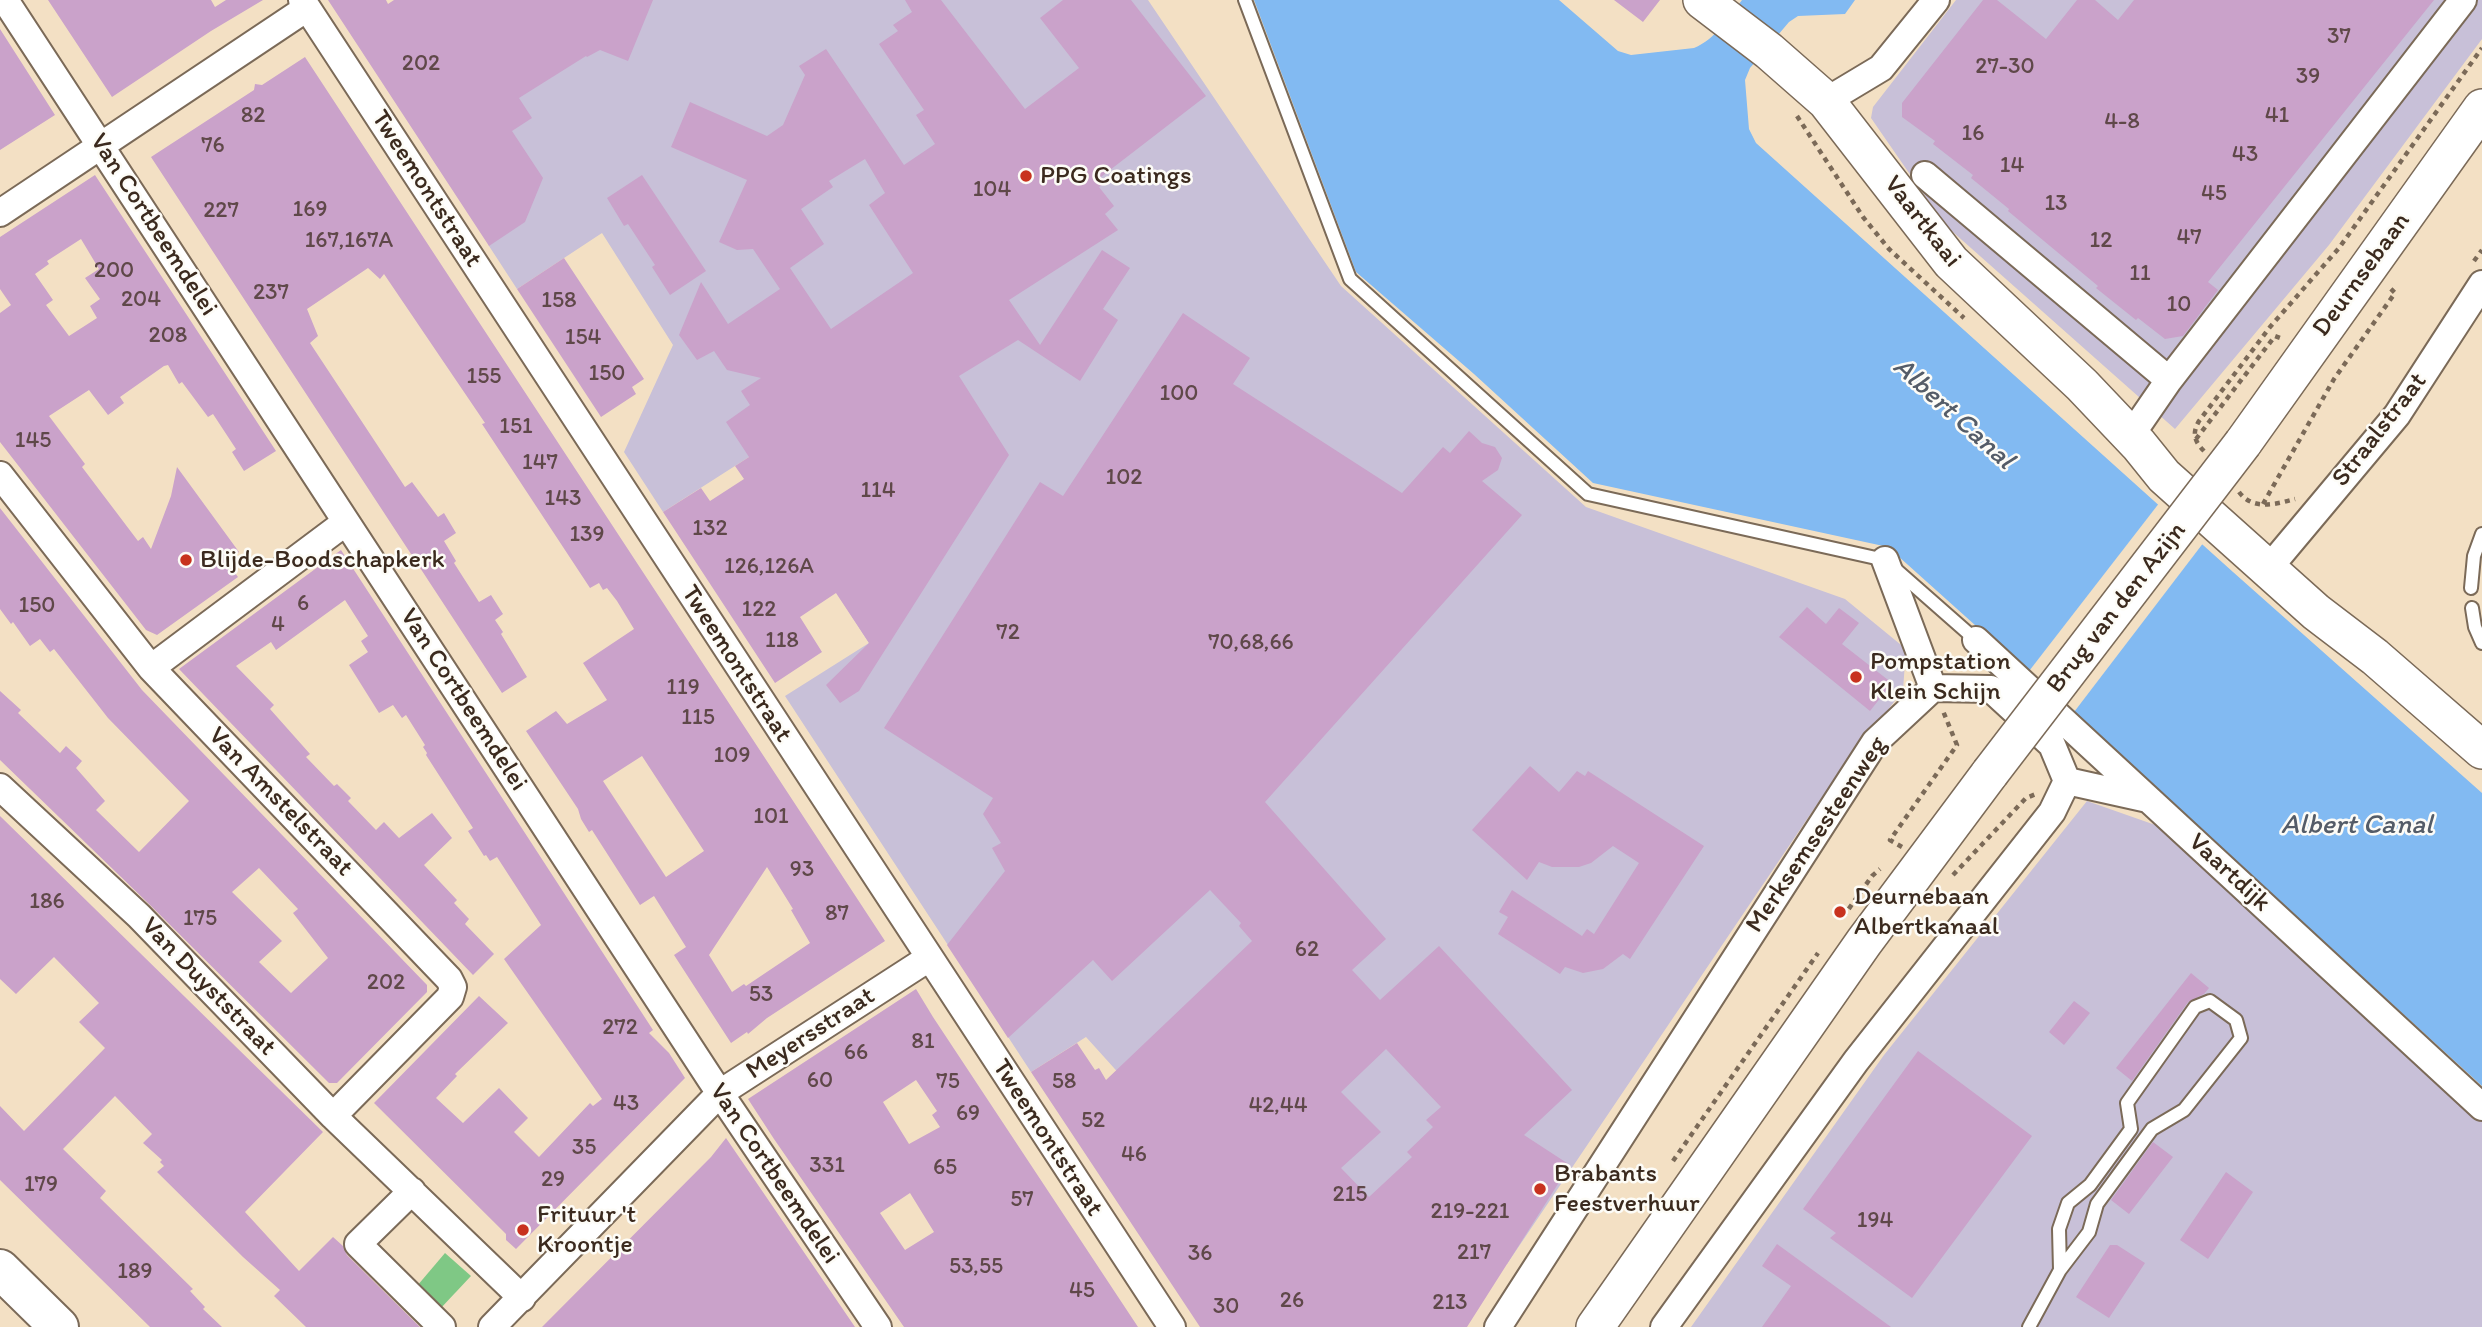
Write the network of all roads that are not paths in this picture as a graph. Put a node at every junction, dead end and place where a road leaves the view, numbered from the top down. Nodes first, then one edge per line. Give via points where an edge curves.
1 (5, 0) edge
2 (1245, 0) edge
3 (1936, 0) edge
4 (2463, 0) edge
5 (1707, 3) edge
6 (305, 4) edge
7 (1826, 101) junction
8 (2482, 108) edge
9 (101, 146) junction
10 (1925, 175) dead end
11 (0, 213) edge
12 (2482, 284) edge
13 (2169, 380) junction
14 (2082, 385) junction
15 (2138, 425) junction
16 (2243, 443) joint
17 (0, 475) edge
18 (346, 522) junction
19 (2482, 534) edge
20 (1885, 560) junction
21 (2274, 561) junction
22 (2471, 588) dead end
23 (2472, 608) dead end
24 (1976, 639) joint
25 (2482, 643) edge
26 (150, 668) junction
27 (1933, 688) junction
28 (2482, 750) edge
29 (2067, 781) junction
30 (0, 787) edge
31 (2150, 800) junction
32 (929, 958) junction
33 (720, 1093) junction
34 (2482, 1107) edge
35 (333, 1115) junction
36 (412, 1191) junction
37 (0, 1269) edge
38 (2060, 1270) junction
39 (522, 1298) junction
40 (59, 1327) edge
41 (442, 1327) edge
42 (492, 1327) edge
43 (878, 1327) edge
44 (1171, 1327) edge
45 (1498, 1327) edge
46 (1595, 1327) edge
47 (1664, 1327) edge
48 (2029, 1327) edge

1 - 9 street, Van Cortbeemdelei
2 - 20 lane via 1350,279 1588,494
3 - 7 street via 1881,68
4 - 13 street
5 - 7 main road, Vaartkaai
6 - 9 street
6 - 32 street, Tweemontstraat
7 - 14 main road, Vaartkaai via 1951,262
8 - 16 main road, Deurnsebaan
9 - 11 street
9 - 18 street, Van Cortbeemdelei
10 - 13 street
12 - 21 street, Straalstraat via 2397,415
13 - 15 street
14 - 15 main road, Vaartkaai
14 - 21 main road, Vaartkaai via 2164,476
15 - 21 main road, Vaartkaai
16 - 46 main road, Brug van den Azijn, bridge via 1864,942
17 - 26 street, Van Amstelstraat
18 - 26 street
18 - 33 street, Van Cortbeemdelei
19 - 22 lane
20 - 24 lane
20 - 27 street
21 - 28 main road, Vaartkaai via 2360,628 2375,657
23 - 25 lane
24 - 31 street, Vaartdijk
26 - 35 street, Van Amstelstraat via 453,988 450,997
27 - 29 street via 1991,689 2052,745
27 - 45 street, Merksemsesteenweg via 1875,742
29 - 31 street
29 - 47 street via 2052,812 1856,1061
30 - 35 street, Van Duyststraat via 139,916
31 - 34 street, Vaartdijk
32 - 33 street, Meyersstraat
32 - 44 street, Tweemontstraat
33 - 39 street, Meyersstraat
33 - 43 street, Van Cortbeemdelei
35 - 36 street, Van Duyststraat
36 - 39 street, Van Duyststraat
36 - 41 street via 358,1244
37 - 40 main road
38 - 38 lane via 2089,1232 2097,1204 2152,1129 2184,1110 2241,1038 2236,1020 2210,1001 2195,1007 2127,1103 2130,1129 2090,1185 2068,1203 2059,1229
38 - 48 lane
39 - 42 street, Meyersstraat

